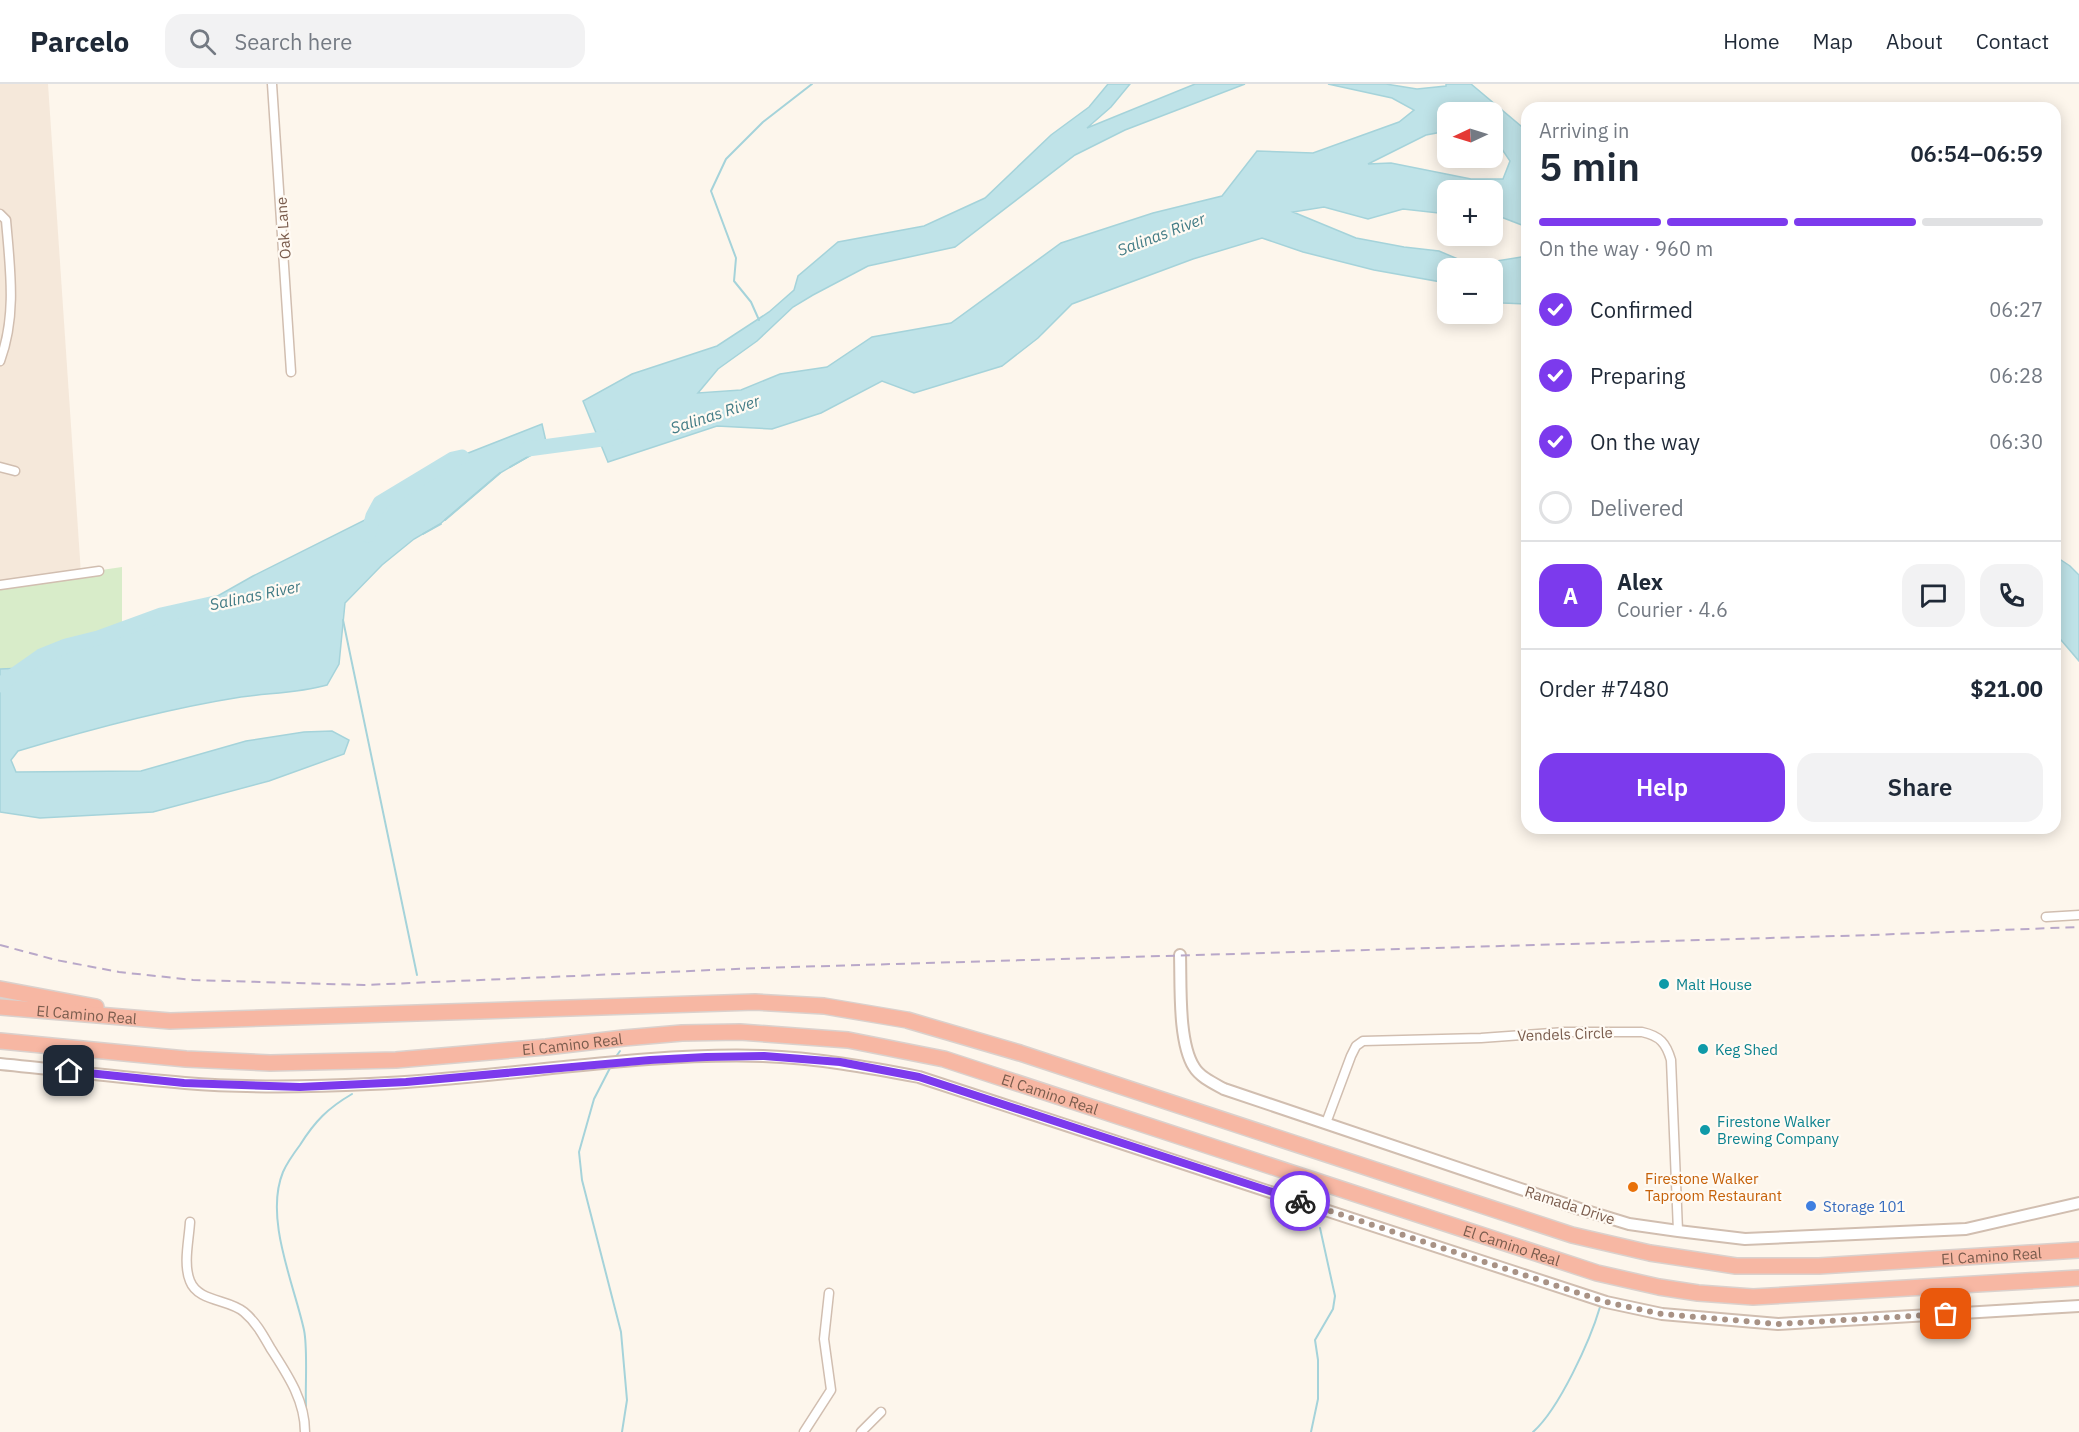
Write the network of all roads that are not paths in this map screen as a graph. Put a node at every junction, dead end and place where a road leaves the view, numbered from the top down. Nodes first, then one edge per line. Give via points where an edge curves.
1 (272, 84) edge
2 (0, 214) edge
3 (0, 269) edge
4 (10, 269) junction
5 (0, 361) edge
6 (291, 372) dead end
7 (0, 467) edge
8 (15, 471) dead end
9 (99, 571) dead end
10 (0, 585) edge
11 (2079, 915) edge
12 (2046, 916) dead end
13 (1180, 955) dead end
14 (0, 988) edge
15 (0, 1006) edge
16 (170, 1021) junction
17 (0, 1041) edge
18 (0, 1064) edge
19 (1326, 1123) junction
20 (2079, 1203) edge
21 (190, 1222) dead end
22 (1678, 1231) junction
23 (2079, 1250) edge
24 (2079, 1278) edge
25 (830, 1293) dead end
26 (2079, 1306) edge
27 (881, 1412) dead end
28 (305, 1432) edge
29 (804, 1432) edge
30 (861, 1432) edge

1 - 6 street, Oak Lane
2 - 4 street via 6,220
3 - 4 street
4 - 5 street via 11,315
7 - 8 street
9 - 10 street
11 - 12 street
13 - 19 street, Ramada Drive via 1185,1046 1194,1068 1224,1089
14 - 16 highway
15 - 16 highway, El Camino Real
16 - 23 highway, El Camino Real via 755,1002 824,1006 907,1020 1020,1053 1572,1235 1650,1252 1736,1266 1807,1266
17 - 24 highway, El Camino Real via 270,1063 396,1060 682,1033 740,1032 838,1039 944,1059 1598,1273 1659,1287 1753,1297
18 - 26 street via 214,1085 300,1087 706,1057 764,1056 840,1062 919,1077 1606,1302 1662,1314 1778,1324
19 - 22 street, Ramada Drive via 1580,1209 1629,1224
19 - 22 street, Vendels Circle via 1351,1056 1363,1041 1565,1032 1653,1034 1667,1046 1671,1060
20 - 22 street, Ramada Drive via 1966,1229 1745,1239
21 - 28 street via 190,1281 202,1294 243,1310 256,1323 294,1385
25 - 29 street via 824,1340 831,1390
27 - 30 street

